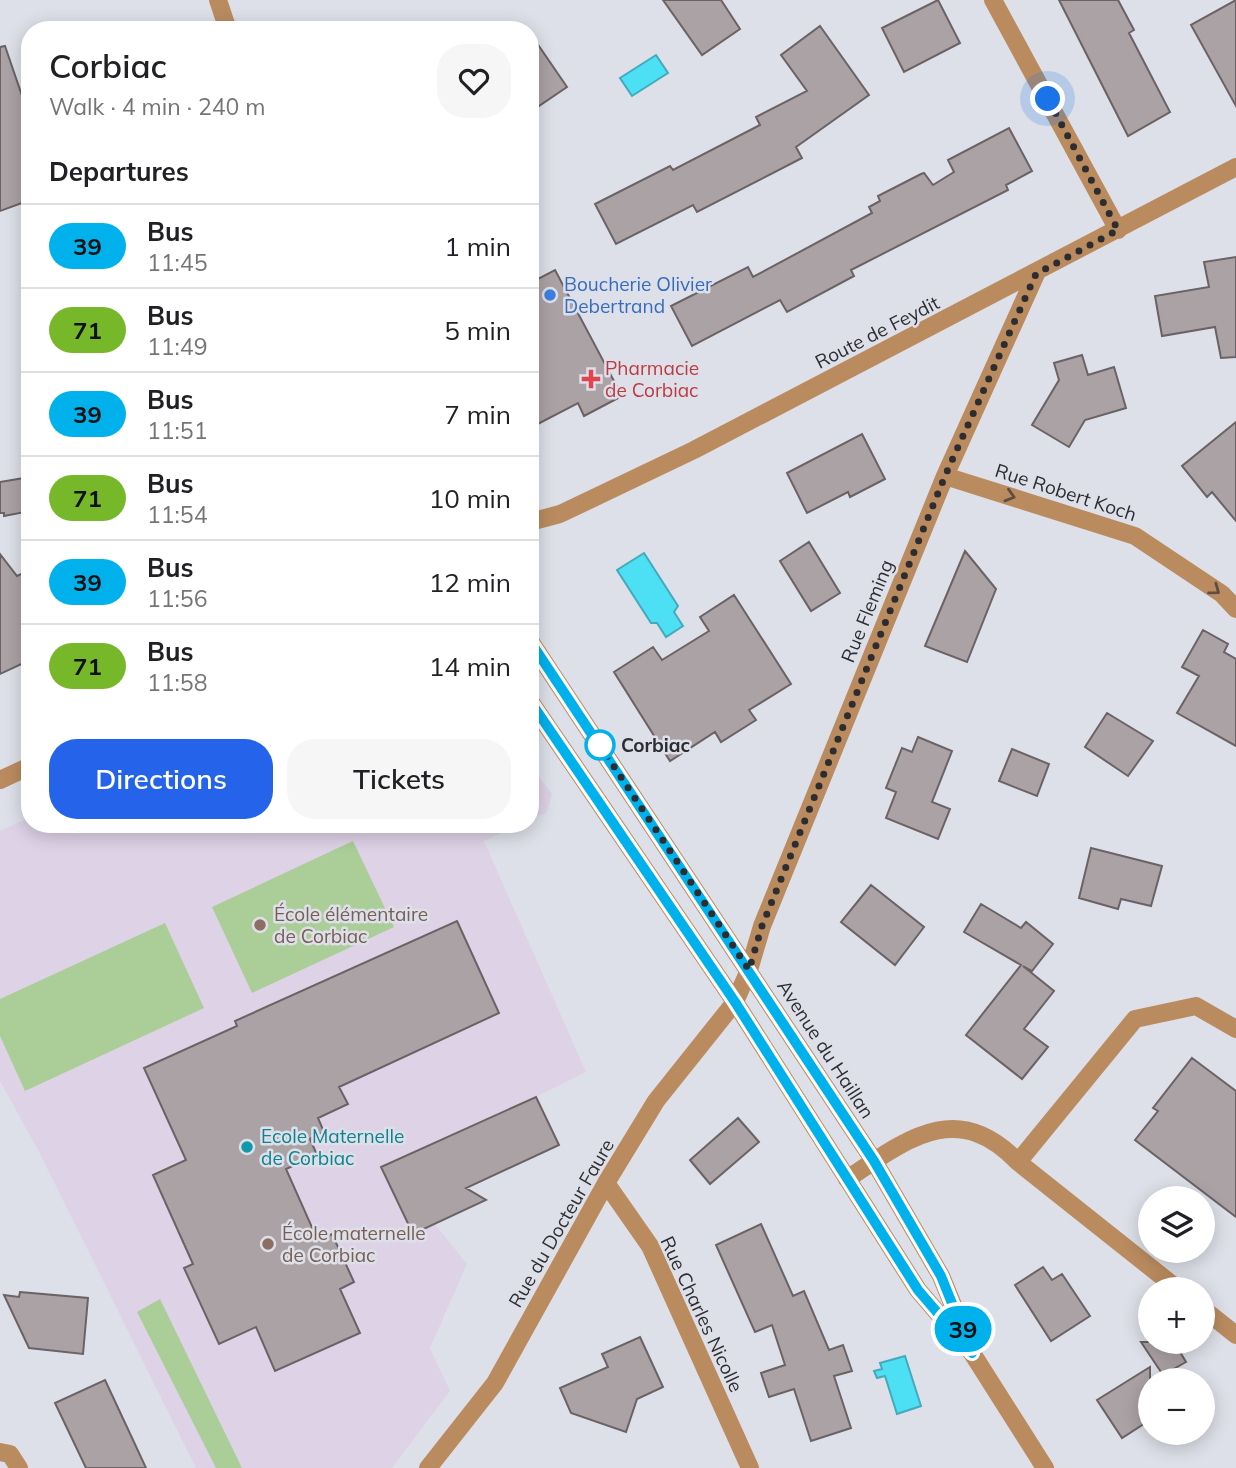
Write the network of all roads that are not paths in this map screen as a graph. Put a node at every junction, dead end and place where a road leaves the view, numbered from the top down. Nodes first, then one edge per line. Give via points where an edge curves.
1 (218, 0) edge
2 (993, 0) edge
3 (225, 21) edge
4 (1236, 167) edge
5 (1118, 230) junction
6 (1036, 274) junction
7 (945, 476) junction
8 (539, 520) edge
9 (1236, 609) edge
10 (539, 655) edge
11 (539, 714) edge
12 (21, 770) edge
13 (0, 780) edge
14 (749, 970) junction
15 (735, 1002) junction
16 (1236, 1029) edge
17 (874, 1161) junction
18 (1018, 1162) junction
19 (848, 1179) junction
20 (606, 1183) junction
21 (1163, 1277) edge
22 (1215, 1318) edge
23 (1236, 1335) edge
24 (972, 1353) junction
25 (0, 1452) edge
26 (19, 1468) edge
27 (428, 1468) edge
28 (750, 1468) edge
29 (1045, 1468) edge

1 - 3 street
2 - 5 street
4 - 5 street, Route de Feydit
5 - 6 street, Route de Feydit
6 - 7 street, Rue Fleming
6 - 8 street, Route de Feydit via 694,450
7 -> 9 street, Rue Robert Koch via 1135,536 1222,594
7 - 14 street, Rue Fleming via 762,926
10 - 14 street, Avenue du Haillan
11 - 15 street, Avenue du Haillan
12 - 13 street
14 - 15 street, Rue Fleming
14 - 17 street, Avenue du Haillan
15 - 19 street, Avenue du Haillan
15 - 20 street, Rue du Docteur Faure via 656,1101
16 - 18 street via 1196,1006 1135,1019
17 - 18 street via 915,1135 949,1128 987,1137
17 - 19 street
17 - 24 street, Avenue du Haillan via 941,1276
18 - 21 street
19 - 24 street, Avenue du Haillan via 918,1290
20 - 27 street, Rue du Docteur Faure via 495,1382
20 - 28 street, Rue Charles Nicolle via 650,1246
22 - 23 street
24 - 29 street, Avenue du Haillan
25 - 26 street via 10,1454

